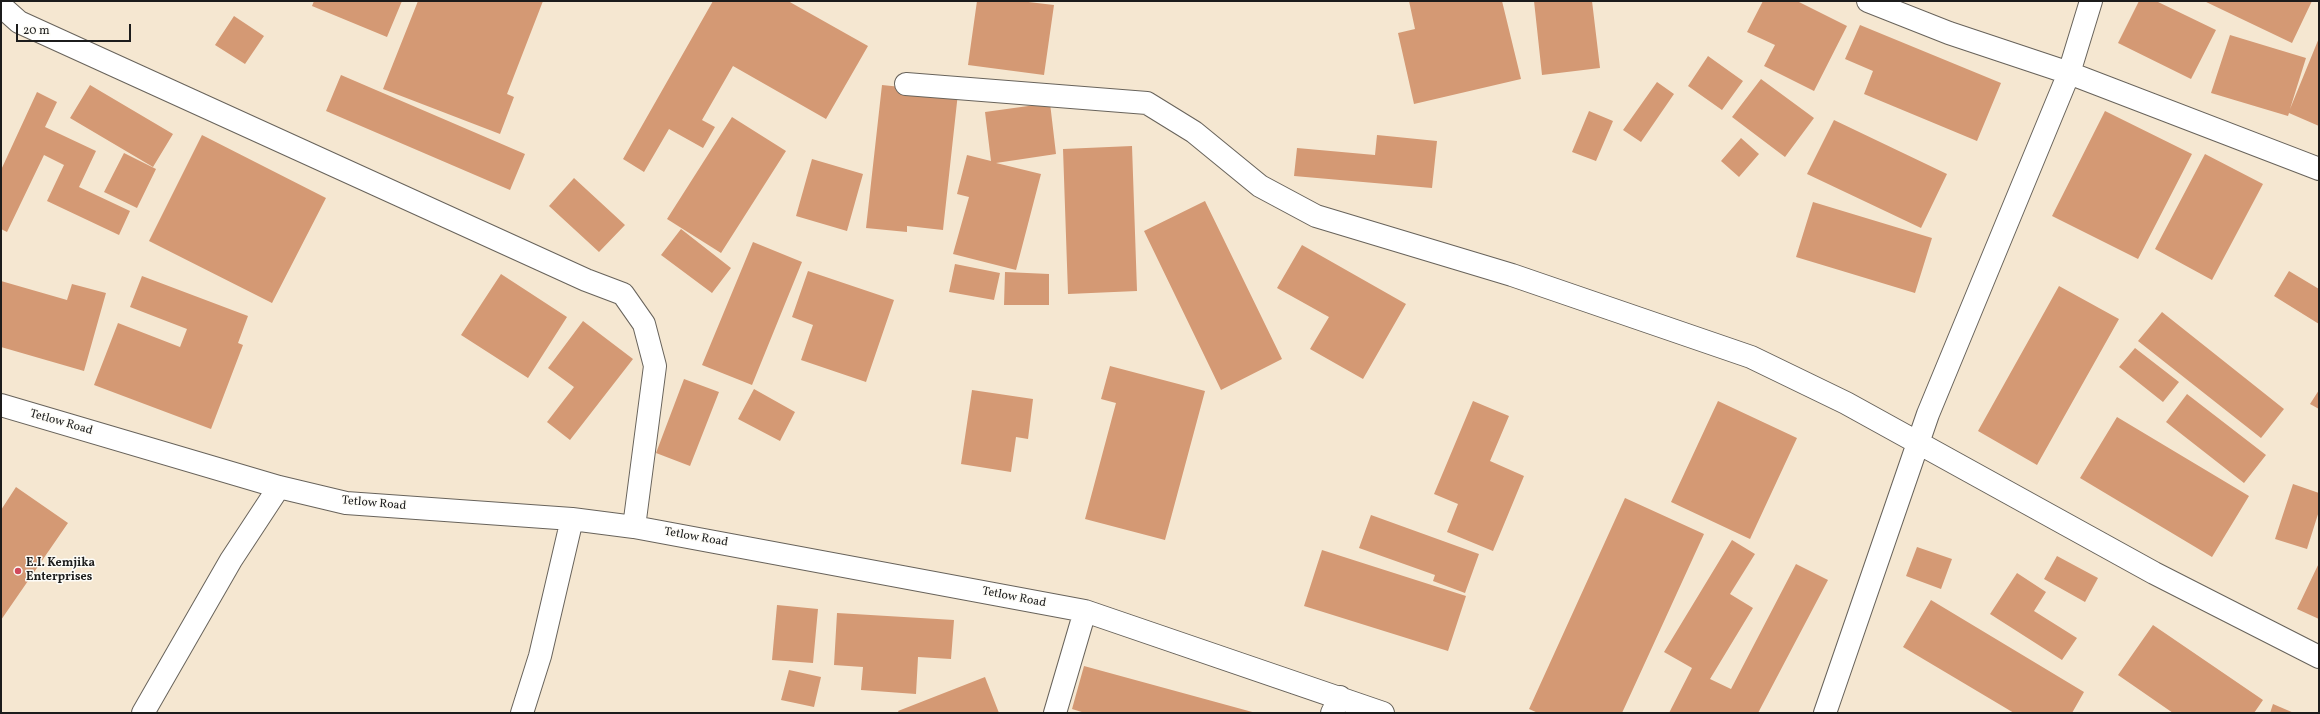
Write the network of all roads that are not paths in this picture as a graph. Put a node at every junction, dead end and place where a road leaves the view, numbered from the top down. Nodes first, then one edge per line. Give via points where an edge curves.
1 (1868, 1) edge
2 (2091, 1) edge
3 (1, 6) edge
4 (2069, 73) junction
5 (906, 84) dead end
6 (2319, 170) edge
7 (1, 405) edge
8 (1918, 443) junction
9 (279, 487) junction
10 (572, 519) junction
11 (634, 527) junction
12 (1085, 611) junction
13 (2319, 657) edge
14 (1336, 705) edge
15 (143, 713) edge
16 (522, 713) edge
17 (1056, 713) edge
18 (1383, 713) edge
19 (1825, 713) edge

1 - 4 street via 1949,33
2 - 4 street
3 - 11 street via 19,22 586,280 622,294 644,324 655,366
4 - 6 street
4 - 8 street
5 - 8 street via 1147,103 1194,132 1260,186 1316,216 1512,275 1751,357 1846,402
7 - 9 street, Tetlow Road
8 - 13 street via 2154,574
8 - 19 street
9 - 10 street, Tetlow Road via 346,502
9 - 15 street via 231,560
10 - 11 street, Tetlow Road
10 - 16 street via 540,656
11 - 12 street, Tetlow Road
12 - 14 street, Tetlow Road
12 - 17 street
14 - 18 street, Tetlow Road

